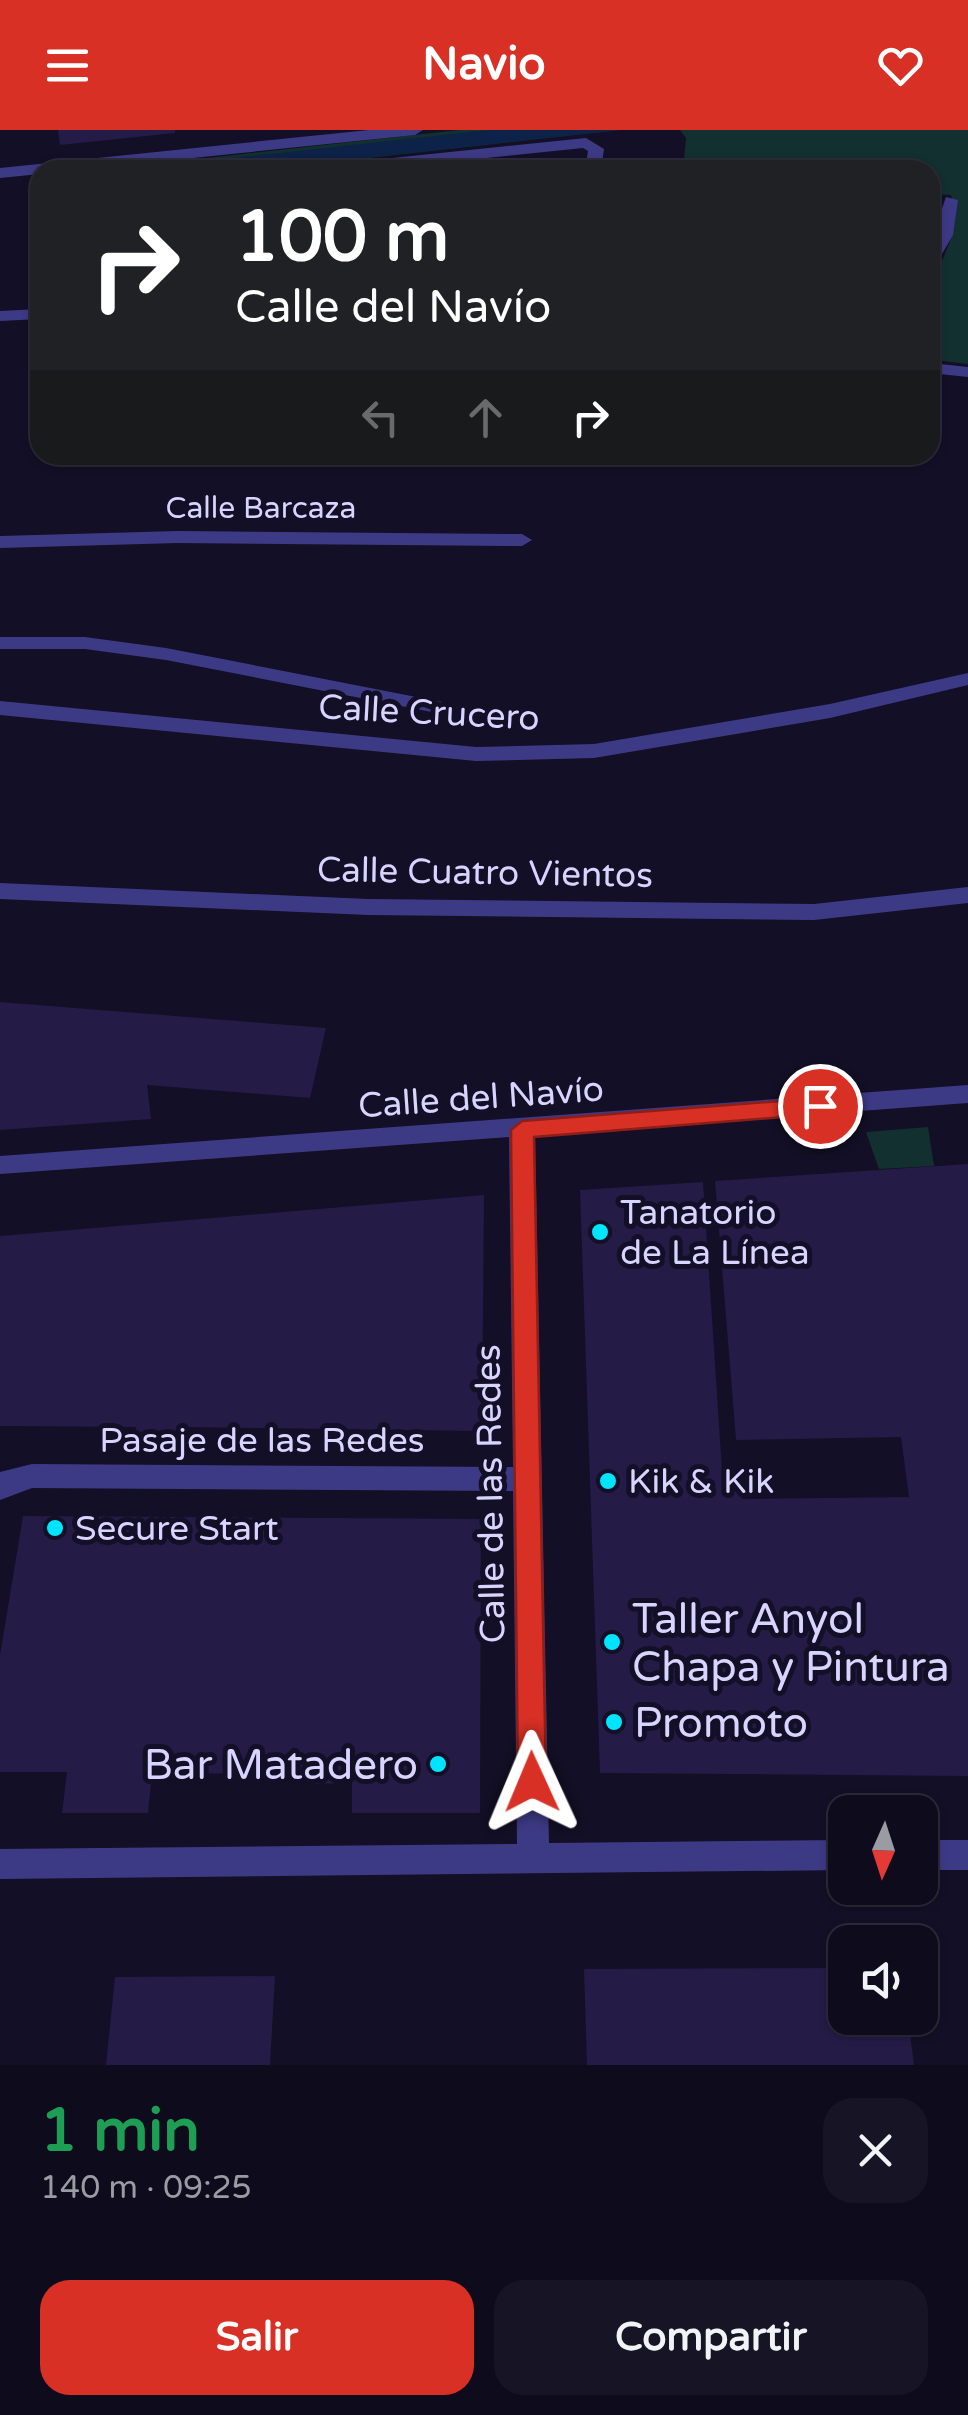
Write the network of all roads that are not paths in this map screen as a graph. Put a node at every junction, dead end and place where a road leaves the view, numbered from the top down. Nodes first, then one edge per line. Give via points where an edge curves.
1 (415, 130) edge
2 (125, 160) edge
3 (434, 160) edge
4 (594, 160) edge
5 (30, 170) edge
6 (0, 173) edge
7 (951, 200) dead end
8 (940, 246) edge
9 (30, 314) edge
10 (0, 316) edge
11 (940, 369) edge
12 (968, 372) edge
13 (522, 540) dead end
14 (0, 542) edge
15 (0, 643) edge
16 (968, 679) edge
17 (0, 708) edge
18 (452, 710) dead end
19 (0, 891) edge
20 (968, 894) edge
21 (968, 1094) edge
22 (522, 1130) junction
23 (0, 1166) edge
24 (528, 1479) junction
25 (0, 1488) edge
26 (938, 1855) edge
27 (968, 1855) edge
28 (828, 1856) edge
29 (533, 1857) junction
30 (0, 1864) edge

1 - 2 street
3 - 4 street via 591,144
5 - 6 street
7 - 8 lane
9 - 10 street
11 - 12 street
13 - 14 street, Calle Barcaza
15 - 18 lane via 85,643 166,654
16 - 17 street, Calle Crucero via 830,711 574,752 476,754
19 - 20 street, Calle Cuatro Vientos via 368,907 814,912
21 - 22 street, Calle del Navío
22 - 23 street, Calle del Navío
22 - 24 street, Calle de las Redes
24 - 25 street, Pasaje de las Redes via 32,1476
24 - 29 street, Calle de las Redes
26 - 27 street
28 - 29 street
29 - 30 street

